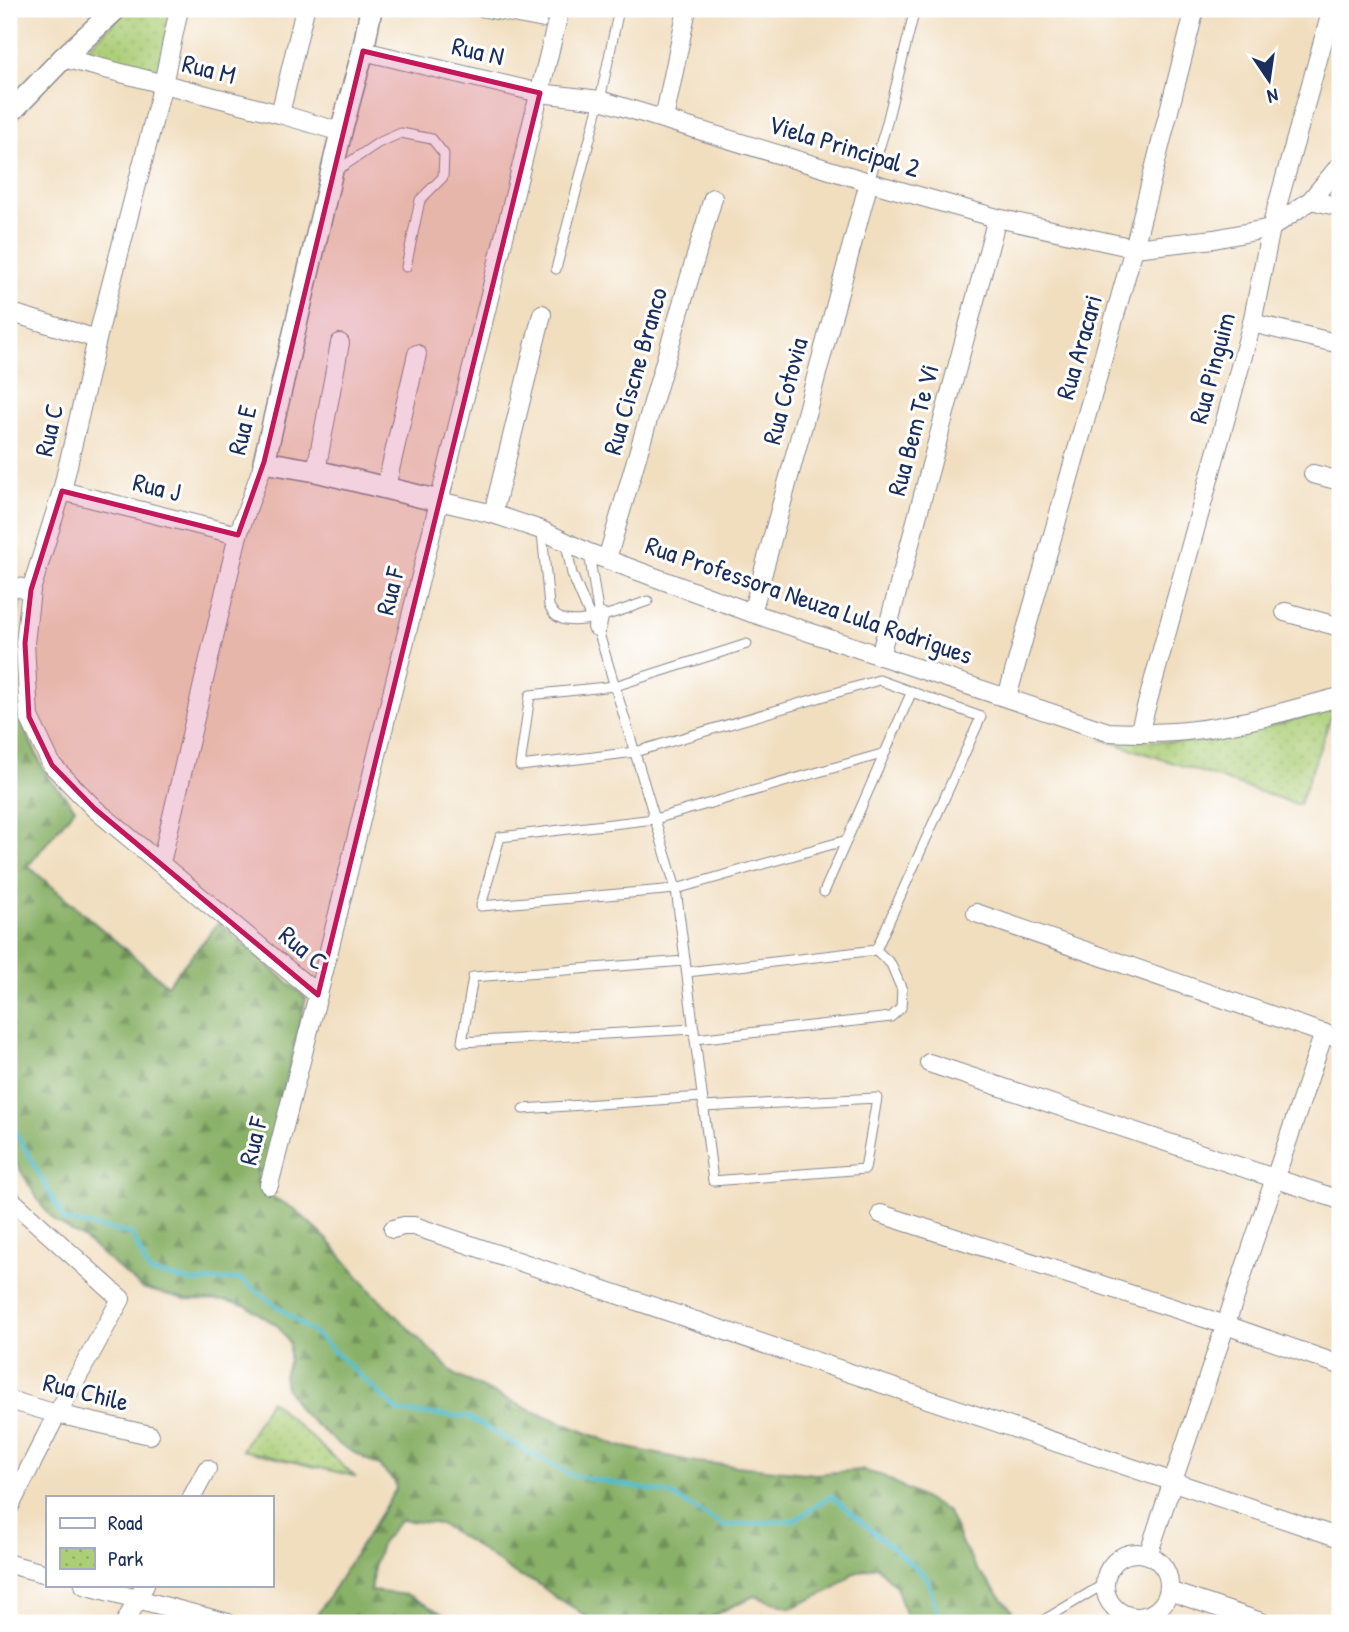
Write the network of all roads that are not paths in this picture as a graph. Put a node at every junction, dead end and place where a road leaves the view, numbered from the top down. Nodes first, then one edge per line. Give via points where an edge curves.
1 (116, 9) edge
2 (180, 9) edge
3 (305, 9) edge
4 (371, 9) edge
5 (467, 9) edge
6 (560, 9) edge
7 (619, 9) edge
8 (687, 9) edge
9 (915, 9) edge
10 (1195, 9) edge
11 (1332, 13) edge
12 (542, 23) dead end
13 (363, 51) junction
14 (63, 58) junction
15 (163, 84) junction
16 (540, 93) junction
17 (600, 100) junction
18 (9, 114) edge
19 (279, 114) junction
20 (664, 119) junction
21 (341, 132) junction
22 (1340, 165) edge
23 (331, 174) junction
24 (869, 182) junction
25 (713, 198) dead end
26 (1311, 200) junction
27 (1340, 207) edge
28 (997, 218) junction
29 (1271, 228) junction
30 (1134, 248) junction
31 (406, 267) dead end
32 (556, 269) dead end
33 (9, 312) edge
34 (542, 314) dead end
35 (1252, 323) junction
36 (97, 339) junction
37 (340, 343) dead end
38 (1340, 344) edge
39 (416, 354) dead end
40 (264, 462) junction
41 (316, 471) junction
42 (1313, 474) dead end
43 (1340, 481) edge
44 (386, 487) junction
45 (62, 491) junction
46 (439, 500) junction
47 (493, 514) junction
48 (541, 530) junction
49 (238, 535) junction
50 (566, 541) junction
51 (589, 553) junction
52 (607, 559) junction
53 (9, 585) edge
54 (32, 590) junction
55 (648, 601) dead end
56 (1284, 612) dead end
57 (752, 613) junction
58 (596, 621) junction
59 (1340, 627) edge
60 (747, 644) dead end
61 (880, 656) junction
62 (615, 687) junction
63 (912, 691) junction
64 (1007, 697) junction
65 (1340, 698) edge
66 (1139, 733) junction
67 (635, 752) junction
68 (885, 753) junction
69 (655, 819) junction
70 (847, 840) junction
71 (161, 863) junction
72 (676, 889) junction
73 (824, 892) dead end
74 (976, 913) dead end
75 (876, 950) junction
76 (685, 961) junction
77 (687, 972) junction
78 (318, 995) junction
79 (694, 1034) junction
80 (1332, 1036) edge
81 (929, 1063) dead end
82 (703, 1102) junction
83 (523, 1109) dead end
84 (1275, 1178) junction
85 (269, 1185) dead end
86 (9, 1198) edge
87 (1340, 1200) edge
88 (881, 1214) dead end
89 (393, 1229) dead end
90 (1226, 1325) junction
91 (1340, 1365) edge
92 (9, 1400) edge
93 (57, 1414) junction
94 (150, 1435) dead end
95 (207, 1469) dead end
96 (1173, 1483) junction
97 (193, 1496) edge
98 (9, 1508) edge
99 (1340, 1538) edge
100 (1148, 1555) junction
101 (9, 1564) edge
102 (46, 1574) edge
103 (1104, 1584) junction
104 (92, 1586) edge
105 (141, 1592) edge
106 (1167, 1596) junction
107 (1115, 1617) edge
108 (125, 1623) edge
109 (228, 1623) edge
110 (1039, 1623) edge
111 (1156, 1623) edge
112 (1264, 1623) edge

1 - 14 street
2 - 15 street, Rua C
3 - 19 street
4 - 13 street, Rua E
5 - 12 lane
6 - 16 street, Rua F
7 - 17 lane
8 - 20 street
9 - 24 lane
10 - 30 street, Rua Aracari
11 - 29 street, Rua Pinguim
13 - 16 street, Rua N
13 - 21 street, Rua E
14 - 15 street, Rua M
14 - 18 street
15 - 19 street, Rua M
15 - 36 street, Rua C
16 - 17 street, Viela Principal 2
16 - 46 street, Rua F
17 - 20 street, Viela Principal 2
17 - 32 lane
19 - 21 street, Rua M
20 - 24 street, Viela Principal 2
21 - 23 street, Rua E
22 - 26 street
23 - 31 lane via 401,133 432,139 444,153 443,177 420,200
23 - 40 street, Rua E
24 - 28 street, Viela Principal 2
24 - 57 street, Rua Cotovia
25 - 52 street, Rua Ciscne Branco
26 - 27 street
26 - 29 street
28 - 30 street, Viela Principal 2
28 - 61 street, Rua Bem Te Vi
29 - 30 street, Viela Principal 2
29 - 35 street, Rua Pinguim
30 - 64 street, Rua Aracari
33 - 36 street
34 - 47 street
35 - 38 street
35 - 66 street, Rua Pinguim
36 - 45 street, Rua C
37 - 41 street
39 - 44 street
40 - 41 street, Rua Professora Neuza Lula Rodrigues
40 - 49 street, Rua E
41 - 44 street, Rua Professora Neuza Lula Rodrigues
42 - 43 street
44 - 46 street, Rua Professora Neuza Lula Rodrigues
45 - 49 street, Rua J
45 - 54 street, Rua C
46 - 47 street, Rua Professora Neuza Lula Rodrigues
46 - 78 street, Rua F
47 - 48 street, Rua Professora Neuza Lula Rodrigues
48 - 50 street, Rua Professora Neuza Lula Rodrigues
48 - 58 lane via 549,606 554,615 562,620
49 - 71 street, Rua E
50 - 51 street, Rua Professora Neuza Lula Rodrigues
50 - 58 lane via 572,574
51 - 52 street, Rua Professora Neuza Lula Rodrigues
51 - 58 lane
52 - 57 street, Rua Professora Neuza Lula Rodrigues
53 - 54 street
54 - 71 street, Rua C via 25,643 29,717 52,765 95,809
55 - 58 lane
56 - 59 street
57 - 61 street, Rua Professora Neuza Lula Rodrigues
58 - 62 lane
60 - 62 lane
61 - 64 street, Rua Professora Neuza Lula Rodrigues
62 - 67 lane
62 - 67 lane via 530,695 520,766
63 - 67 lane via 879,680
63 - 68 lane
63 - 75 lane via 981,716
64 - 66 street, Rua Professora Neuza Lula Rodrigues via 1108,732
65 - 66 street, Rua Professora Neuza Lula Rodrigues via 1229,725
67 - 69 lane
68 - 69 lane
68 - 70 lane
69 - 72 lane
69 - 72 lane via 500,837 481,906
70 - 72 lane
70 - 73 lane
71 - 78 street, Rua C
72 - 76 lane
74 - 80 street
75 - 77 lane
75 - 79 lane via 891,964 902,990 901,1008 891,1017
76 - 77 lane
76 - 79 lane via 473,978 462,1042
77 - 79 lane
78 - 85 street, Rua F
79 - 82 lane
80 - 84 street
81 - 84 street
82 - 82 lane via 712,1181 865,1169 877,1098
82 - 83 lane
84 - 87 street
84 - 90 street
86 - 93 street via 121,1299
88 - 90 street
89 - 96 street via 414,1226
90 - 91 street
90 - 96 street
92 - 93 street, Rua Chile
93 - 94 street, Rua Chile
93 - 98 street
95 - 97 street
96 - 99 street
96 - 100 street
100 - 103 street via 1118,1558
100 - 106 street via 1165,1569
101 - 102 street
103 - 107 street
103 - 110 lane
104 - 105 street
105 - 108 street
105 - 109 street
106 - 107 street via 1158,1610 1148,1615
106 - 111 street
106 - 112 street

